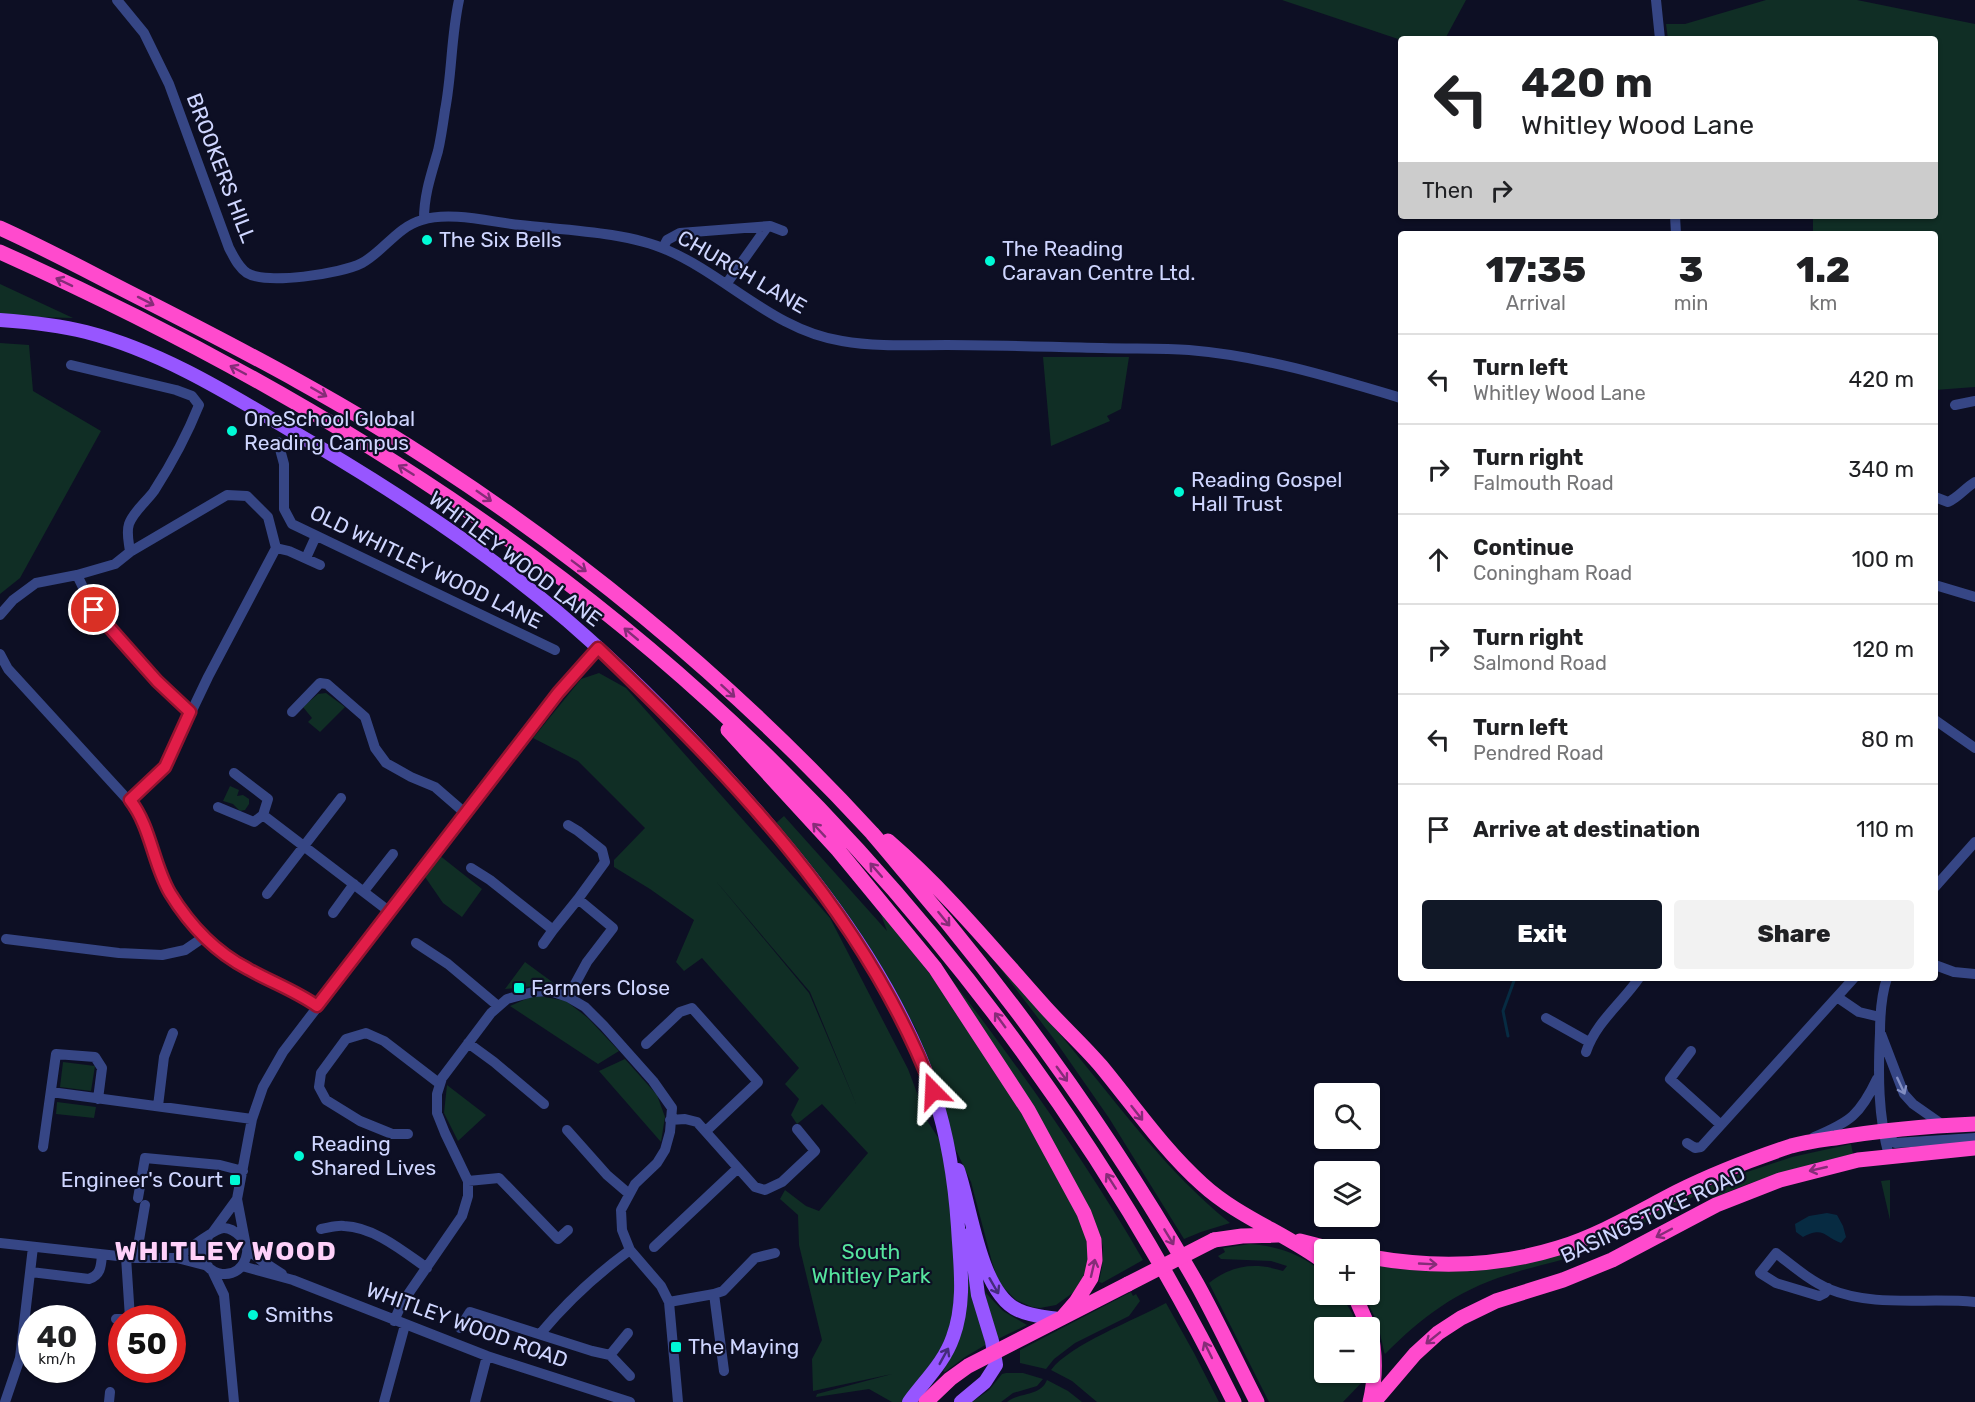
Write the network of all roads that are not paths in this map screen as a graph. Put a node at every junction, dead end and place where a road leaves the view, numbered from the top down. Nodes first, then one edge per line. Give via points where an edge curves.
1 (117, 0) edge
2 (459, 0) edge
3 (1656, 0) edge
4 (1660, 36) edge
5 (424, 219) junction
6 (767, 227) junction
7 (0, 228) edge
8 (783, 231) dead end
9 (663, 248) junction
10 (0, 252) edge
11 (727, 283) junction
12 (0, 320) edge
13 (71, 365) dead end
14 (1398, 397) edge
15 (1975, 401) edge
16 (1955, 405) dead end
17 (278, 442) dead end
18 (1975, 482) edge
19 (1938, 498) edge
20 (316, 536) junction
21 (276, 548) junction
22 (130, 552) junction
23 (306, 558) junction
24 (320, 565) dead end
25 (77, 575) junction
26 (1938, 586) edge
27 (1975, 597) edge
28 (0, 615) edge
29 (598, 648) junction
30 (555, 650) dead end
31 (0, 654) edge
32 (676, 672) junction
33 (190, 712) junction
34 (292, 712) dead end
35 (1938, 722) edge
36 (1975, 748) edge
37 (234, 773) dead end
38 (836, 796) junction
39 (341, 798) dead end
40 (130, 800) junction
41 (218, 807) dead end
42 (465, 813) junction
43 (263, 814) junction
44 (568, 825) dead end
45 (1975, 842) edge
46 (303, 847) junction
47 (393, 854) dead end
48 (471, 868) dead end
49 (354, 884) junction
50 (1938, 884) edge
51 (364, 891) junction
52 (267, 894) dead end
53 (578, 899) junction
54 (390, 912) junction
55 (333, 913) dead end
56 (553, 930) junction
57 (204, 937) junction
58 (6, 939) dead end
59 (416, 943) dead end
60 (543, 944) dead end
61 (1938, 966) edge
62 (1975, 974) edge
63 (1636, 981) edge
64 (1851, 981) edge
65 (1886, 981) edge
66 (568, 997) junction
67 (1837, 997) junction
68 (317, 1006) junction
69 (498, 1006) junction
70 (1880, 1017) junction
71 (1546, 1018) dead end
72 (1880, 1031) junction
73 (173, 1033) dead end
74 (468, 1043) junction
75 (646, 1044) dead end
76 (1691, 1050) dead end
77 (1878, 1077) junction
78 (440, 1084) junction
79 (51, 1092) junction
80 (98, 1099) junction
81 (544, 1104) dead end
82 (158, 1106) junction
83 (252, 1119) junction
84 (670, 1120) junction
85 (1975, 1124) edge
86 (1721, 1125) junction
87 (1943, 1125) junction
88 (797, 1129) dead end
89 (567, 1130) dead end
90 (706, 1131) junction
91 (1882, 1131) junction
92 (408, 1134) dead end
93 (1975, 1138) edge
94 (947, 1143) junction
95 (1687, 1143) dead end
96 (1794, 1145) junction
97 (43, 1147) dead end
98 (1975, 1148) edge
99 (1889, 1156) junction
100 (738, 1168) junction
101 (243, 1171) junction
102 (468, 1181) junction
103 (628, 1193) junction
104 (237, 1199) junction
105 (969, 1211) junction
106 (321, 1229) dead end
107 (568, 1230) dead end
108 (211, 1234) junction
109 (1281, 1236) junction
110 (0, 1244) edge
111 (246, 1245) junction
112 (1314, 1245) edge
113 (33, 1247) junction
114 (654, 1247) dead end
115 (630, 1250) junction
116 (775, 1253) dead end
117 (102, 1255) junction
118 (1314, 1256) edge
119 (131, 1257) junction
120 (177, 1258) junction
121 (1380, 1259) edge
122 (242, 1266) junction
123 (210, 1268) junction
124 (427, 1268) junction
125 (31, 1272) junction
126 (231, 1274) junction
127 (293, 1280) junction
128 (1823, 1292) junction
129 (714, 1294) junction
130 (224, 1295) junction
131 (669, 1302) junction
132 (1975, 1302) edge
133 (130, 1305) edge
134 (1060, 1318) junction
135 (400, 1323) junction
136 (460, 1328) dead end
137 (628, 1333) dead end
138 (540, 1334) junction
139 (610, 1355) junction
140 (487, 1356) junction
141 (995, 1360) junction
142 (724, 1371) dead end
143 (630, 1377) dead end
144 (1374, 1383) edge
145 (616, 1401) edge
146 (5, 1402) edge
147 (234, 1402) edge
148 (384, 1402) edge
149 (475, 1402) edge
150 (630, 1402) edge
151 (678, 1402) edge
152 (909, 1402) edge
153 (926, 1402) edge
154 (961, 1402) edge
155 (1234, 1402) edge
156 (1257, 1402) edge
157 (1372, 1402) edge

1 - 5 street, BROOKERS HILL via 152,47 229,248 243,270 255,277 279,278 348,268 361,264 407,225
2 - 5 street via 449,91 426,188
3 - 4 street
5 - 9 street, CHURCH LANE via 449,217 502,223 629,239
6 - 8 street
6 - 9 street via 680,233 667,240
6 - 11 street
7 -> 38 highway via 260,358 444,468 601,582 754,715
9 - 11 street, CHURCH LANE
32 -> 10 highway via 531,556 424,481 294,400 178,338
11 - 14 street, CHURCH LANE via 799,329 841,341 1188,350 1292,366
12 - 29 main road, WHITLEY WOOD LANE via 54,325 98,336 150,354 226,393 420,512 536,595
13 - 22 street via 176,390 198,401 179,448 153,492 129,522
15 - 16 street
17 - 20 street, OLD WHITLEY WOOD LANE via 284,464 284,509 292,524
18 - 19 street via 1948,502
20 - 23 street
20 - 30 street, OLD WHITLEY WOOD LANE
21 - 22 street via 268,517 247,496 227,495
21 - 23 street
21 - 33 street
22 - 25 street via 115,564
23 - 24 street
25 - 28 street via 36,583
25 - 33 street via 94,610
26 - 27 street
29 - 42 street, WHITLEY WOOD LANE
29 - 94 main road via 736,786 828,899 900,1013 933,1091
31 - 40 street via 8,669
134 -> 32 highway via 1091,1278 1094,1240 1084,1213 1028,1110 935,968 838,850
155 -> 32 highway via 1199,1332 1113,1184 987,1003 920,919 821,809
33 - 40 street via 165,767
34 - 42 street via 320,683 327,684 365,717 375,748 386,763 435,787
35 - 36 street
37 - 43 street via 268,799
38 -> 109 highway via 906,857 994,949 1092,1056 1188,1171 1224,1202
38 -> 156 highway via 978,961 1066,1079 1172,1241
39 - 46 street
40 - 57 street via 139,812 168,890
41 - 43 street via 254,822
42 - 54 street, WHITLEY WOOD LANE
43 - 46 street
44 - 53 street via 602,850 605,862
45 - 50 street
46 - 49 street
46 - 52 street
47 - 51 street
48 - 56 street
49 - 51 street
49 - 55 street
51 - 54 street
53 - 56 street
53 - 66 street via 613,928 587,962
54 - 68 street, WHITLEY WOOD LANE
56 - 60 street
57 - 58 street via 185,950 162,955
57 - 68 street via 246,969
59 - 69 street
61 - 62 street
63 - 71 street via 1604,1019 1588,1047
64 - 67 street, BASINGSTOKE ROAD
65 - 70 street
66 - 69 street via 550,991 533,992 507,999
66 - 84 street via 585,1007 653,1081 672,1108
67 - 70 street via 1859,1012
67 - 86 street, BASINGSTOKE ROAD
68 - 83 street, WHITLEY WOOD LANE via 262,1087
69 - 74 street
70 - 72 street
72 - 77 street
72 -> 87 street via 1904,1094
73 - 82 street via 164,1057
74 - 78 street
74 - 81 street
75 - 90 street via 680,1012 692,1008 758,1082
76 - 86 street via 1670,1079
77 - 91 street
77 - 96 street via 1868,1098 1849,1120
78 - 92 street via 384,1041 366,1033 346,1039 321,1073 319,1087 326,1100 373,1128
78 - 102 street via 437,1113
79 - 80 street
79 - 80 street via 56,1054 95,1057 102,1068
79 - 97 street
80 - 82 street
82 - 83 street
83 - 101 street, WHITLEY WOOD LANE
84 - 90 street via 697,1122
84 - 103 street via 665,1150
85 - 87 highway, BASINGSTOKE ROAD
86 - 95 street, BASINGSTOKE ROAD via 1701,1147
87 - 91 highway, BASINGSTOKE ROAD
88 - 100 street via 815,1151 782,1182 765,1190 755,1187
89 - 103 street
90 - 100 street
91 - 93 street via 1891,1140 1902,1143
91 - 96 highway, BASINGSTOKE ROAD
91 - 99 street
94 - 105 main road
152 -> 94 main road via 944,1356 959,1316 961,1269
121 -> 96 highway, BASINGSTOKE ROAD via 1449,1264 1501,1261 1545,1252 1596,1233 1728,1169
98 - 99 highway, BASINGSTOKE ROAD
99 -> 157 highway, BASINGSTOKE ROAD via 1809,1172 1752,1190 1605,1264 1485,1306 1430,1340
100 - 114 street
101 - 104 street, WHITLEY WOOD LANE
101 - 119 street via 145,1158
102 - 107 street via 499,1178 558,1239
102 - 124 street via 462,1216
103 - 115 street via 621,1210 622,1230
104 - 108 street, WHITLEY WOOD LANE
104 - 111 street, WHITLEY WOOD LANE
105 -> 134 main road via 990,1280 999,1296 1019,1311
105 - 141 main road via 978,1295
106 - 124 street via 361,1229 393,1244
108 - 111 street via 224,1228 235,1231
108 - 120 street
108 - 123 street via 202,1248
109 - 112 highway
109 - 118 highway
109 - 134 highway, bridge via 1214,1240
110 - 113 street
111 - 122 street
111 - 127 street, WHITLEY WOOD ROAD via 262,1262
113 - 117 street
113 - 125 street
115 - 131 street via 661,1286
115 - 138 street via 558,1312
116 - 129 street via 755,1258 723,1291
117 - 119 street
117 - 125 street via 100,1271 89,1279
119 - 120 street
119 - 133 street
120 - 123 street
122 - 126 street
122 - 127 street, WHITLEY WOOD ROAD
123 - 126 street via 222,1275
123 - 130 street
124 - 135 street via 402,1303
125 - 146 street via 20,1358
126 - 130 street
127 - 135 street, WHITLEY WOOD ROAD
128 - 128 street via 1776,1253 1760,1273 1776,1283
128 - 132 street via 1864,1298
129 - 131 street
129 - 142 street
130 - 147 street
131 - 151 street
134 - 141 highway
135 - 140 street, WHITLEY WOOD ROAD
135 - 148 street
136 - 138 street via 470,1312
137 - 139 street
138 - 139 street
139 - 143 street
140 - 145 street, WHITLEY WOOD ROAD
140 - 149 street
141 - 153 highway via 963,1370
141 - 154 main road via 986,1383
144 - 157 highway
145 - 150 street, WHITLEY WOOD ROAD

